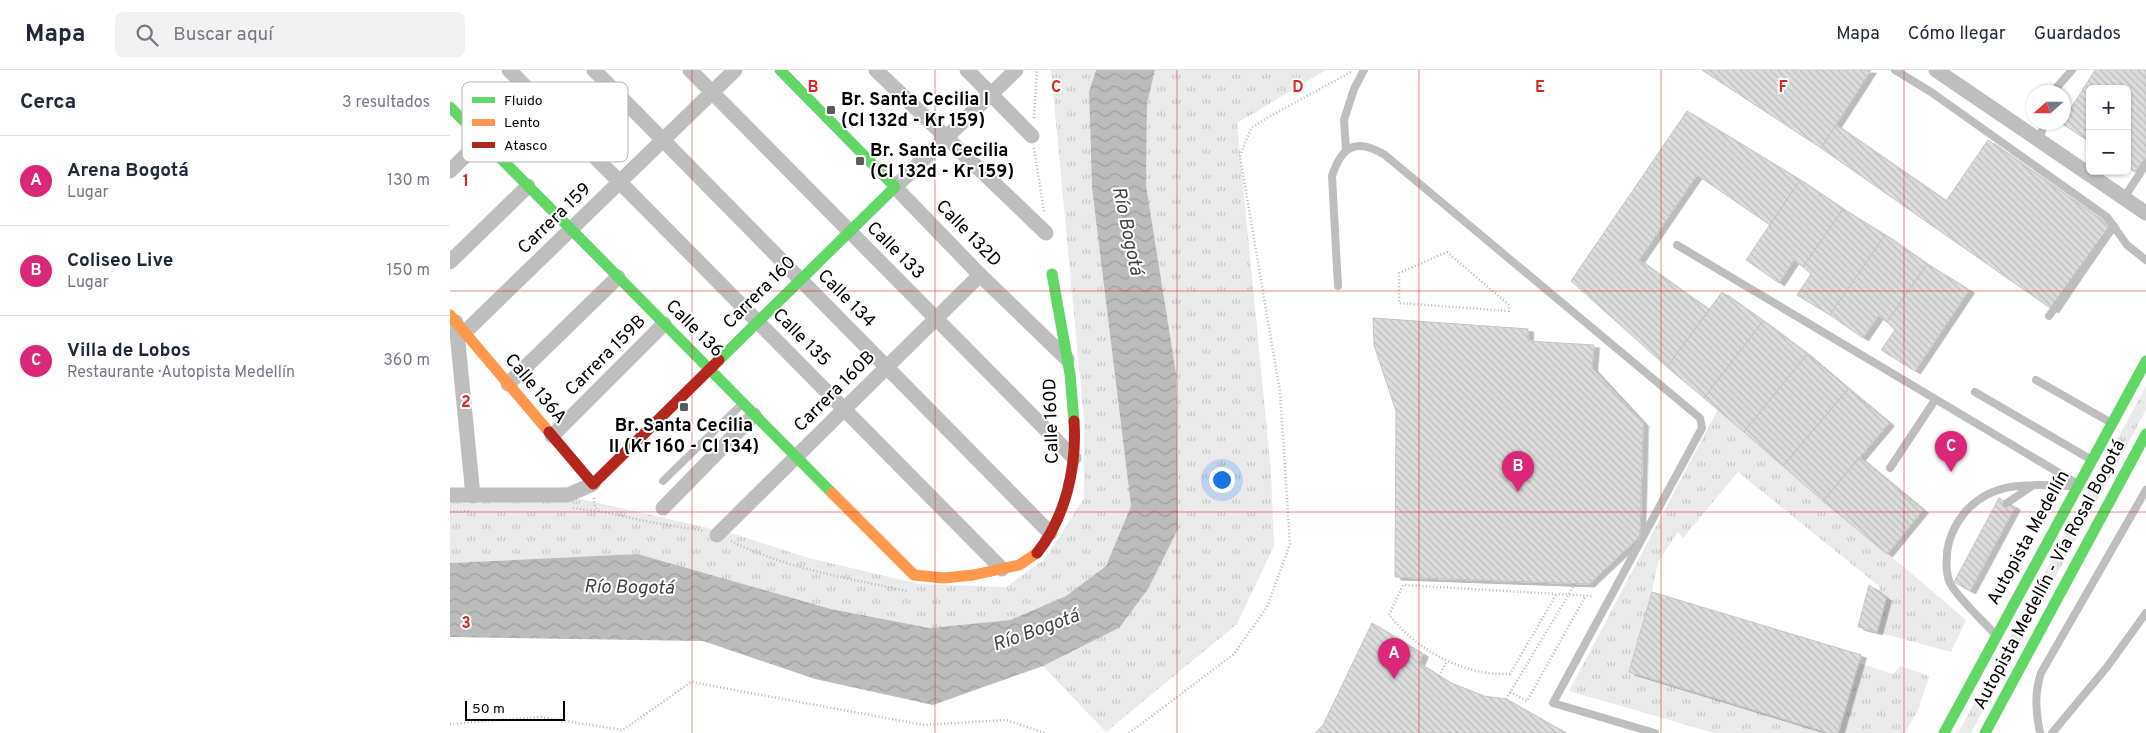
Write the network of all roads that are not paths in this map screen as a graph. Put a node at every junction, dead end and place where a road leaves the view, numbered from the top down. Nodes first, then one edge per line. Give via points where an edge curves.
1 (509, 70) edge
2 (594, 70) edge
3 (690, 70) edge
4 (736, 70) edge
5 (780, 70) edge
6 (876, 70) edge
7 (967, 70) edge
8 (1016, 70) edge
9 (1364, 70) edge
10 (1895, 70) edge
11 (1936, 70) edge
12 (2072, 70) edge
13 (521, 82) edge
14 (606, 82) edge
15 (2060, 85) edge
16 (712, 92) junction
17 (991, 94) junction
18 (628, 104) edge
19 (450, 107) edge
20 (462, 119) edge
21 (2042, 130) edge
22 (1032, 136) road end
23 (945, 138) junction
24 (663, 140) junction
25 (2039, 140) junction
26 (1346, 150) junction
27 (462, 159) edge
28 (505, 162) edge
29 (600, 162) edge
30 (2146, 164) edge
31 (450, 171) edge
32 (620, 182) junction
33 (528, 186) junction
34 (895, 186) junction
35 (2124, 198) junction
36 (2146, 213) edge
37 (2114, 226) junction
38 (571, 229) junction
39 (850, 231) junction
40 (1046, 233) road end
41 (1677, 246) dead end
42 (2146, 260) edge
43 (450, 262) edge
44 (1052, 274) dead end
45 (980, 275) junction
46 (618, 277) junction
47 (801, 280) junction
48 (1338, 286) dead end
49 (2050, 316) dead end
50 (936, 319) junction
51 (758, 321) junction
52 (455, 323) edge
53 (664, 324) junction
54 (1067, 360) junction
55 (2146, 360) edge
56 (887, 367) junction
57 (709, 370) junction
58 (2036, 380) dead end
59 (508, 384) junction
60 (1975, 392) dead end
61 (1934, 400) junction
62 (743, 404) junction
63 (845, 409) junction
64 (754, 415) junction
65 (2112, 423) junction
66 (2146, 434) edge
67 (552, 436) junction
68 (796, 457) junction
69 (1074, 458) junction
70 (2091, 460) junction
71 (1890, 468) dead end
72 (663, 481) dead end
73 (593, 484) junction
74 (2034, 485) junction
75 (2077, 485) junction
76 (2146, 490) edge
77 (450, 496) edge
78 (472, 496) junction
79 (2007, 503) dead end
80 (663, 508) dead end
81 (1050, 533) junction
82 (717, 535) road end
83 (1002, 569) junction
84 (914, 575) joint
85 (1962, 586) dead end
86 (1962, 597) junction
87 (2146, 613) edge
88 (1996, 635) junction
89 (1655, 733) edge
90 (1944, 733) edge
91 (1984, 733) edge
92 (2040, 733) edge
93 (2052, 733) edge

1 - 13 street, Calle 135
2 - 14 street, Calle 134
3 - 16 street, Calle 133
4 - 16 street, Carrera 159
5 - 34 main road, Calle 132D
6 - 23 street
7 - 17 street
8 - 17 street, Carrera 160
9 - 26 lane via 1344,120
10 - 37 lane via 2099,211
11 - 25 street
12 - 15 lane
16 - 24 street, Carrera 159
16 - 39 street, Calle 133
17 - 22 street
17 - 23 street, Carrera 160
18 - 24 street, Calle 134
19 - 20 main road, Calle 136
21 - 25 lane
23 - 34 street, Carrera 160
23 - 40 street
24 - 32 street, Carrera 159
24 - 47 street, Calle 134
25 - 35 street
26 - 48 lane via 1337,160 1332,176
26 - 89 lane via 1371,146 1385,156 1700,418 1702,428 1553,703
27 - 31 street
28 - 33 main road, Calle 136
29 - 32 street, Calle 135
30 - 35 lane
32 - 38 street, Carrera 159
32 - 51 street, Calle 135
33 - 38 main road, Calle 136
33 - 43 street
34 - 39 main road, Carrera 160
34 - 45 street, Calle 132D
35 - 36 street
37 - 42 lane via 2127,246
37 - 49 lane
38 - 46 main road, Calle 136
38 - 52 street, Carrera 159
39 - 47 main road, Carrera 160
39 - 50 street, Calle 133
41 - 61 lane
44 - 54 main road, Calle 160D
45 - 50 street, Carrera 160B
45 - 54 street, Calle 132D
46 - 53 main road, Calle 136
46 - 59 street
47 - 51 main road, Carrera 160
47 - 56 street, Calle 134
50 - 56 street, Carrera 160B
50 - 69 street, Calle 133
51 - 57 main road, Carrera 160
51 - 63 street, Calle 135
52 - 59 main road, Calle 136A
52 - 78 street
53 - 57 main road, Calle 136
53 - 67 street, Carrera 159B
54 - 69 main road, Calle 160D
55 - 65 main road, Autopista Medellín
56 - 63 street, Carrera 160B
56 - 81 street, Calle 134
57 - 62 main road, Calle 136
57 - 73 main road, Carrera 160
58 - 65 lane
59 - 67 main road, Calle 136A
60 - 70 lane
61 - 71 lane
61 - 75 lane
62 - 64 main road, Calle 136
62 - 72 lane
63 - 68 street, Carrera 160B
63 - 83 street, Calle 135
64 - 68 main road, Calle 136
64 - 80 street
65 - 70 main road, Autopista Medellín
66 - 91 main road, Autopista Medellín - Vía Rosal Bogotá
67 - 73 main road, Calle 136A
68 - 82 street, Carrera 160B
68 - 84 main road, Calle 136
69 - 81 main road, Calle 160D via 1072,475
70 - 75 main road, Autopista Medellín
73 - 78 street, Carrera 160 via 568,495
74 - 75 lane
74 - 79 lane
74 - 86 lane via 1990,491 1976,500 1951,533 1947,548 1950,583
75 - 88 main road, Autopista Medellín
76 - 92 lane via 2041,673 2036,690
77 - 78 street, Carrera 160
81 - 83 main road, Calle 160D via 1024,564
83 - 84 main road, Calle 160D via 953,578 932,579
85 - 86 lane
86 - 88 lane
87 - 93 lane via 2107,667
88 - 90 main road, Autopista Medellín

